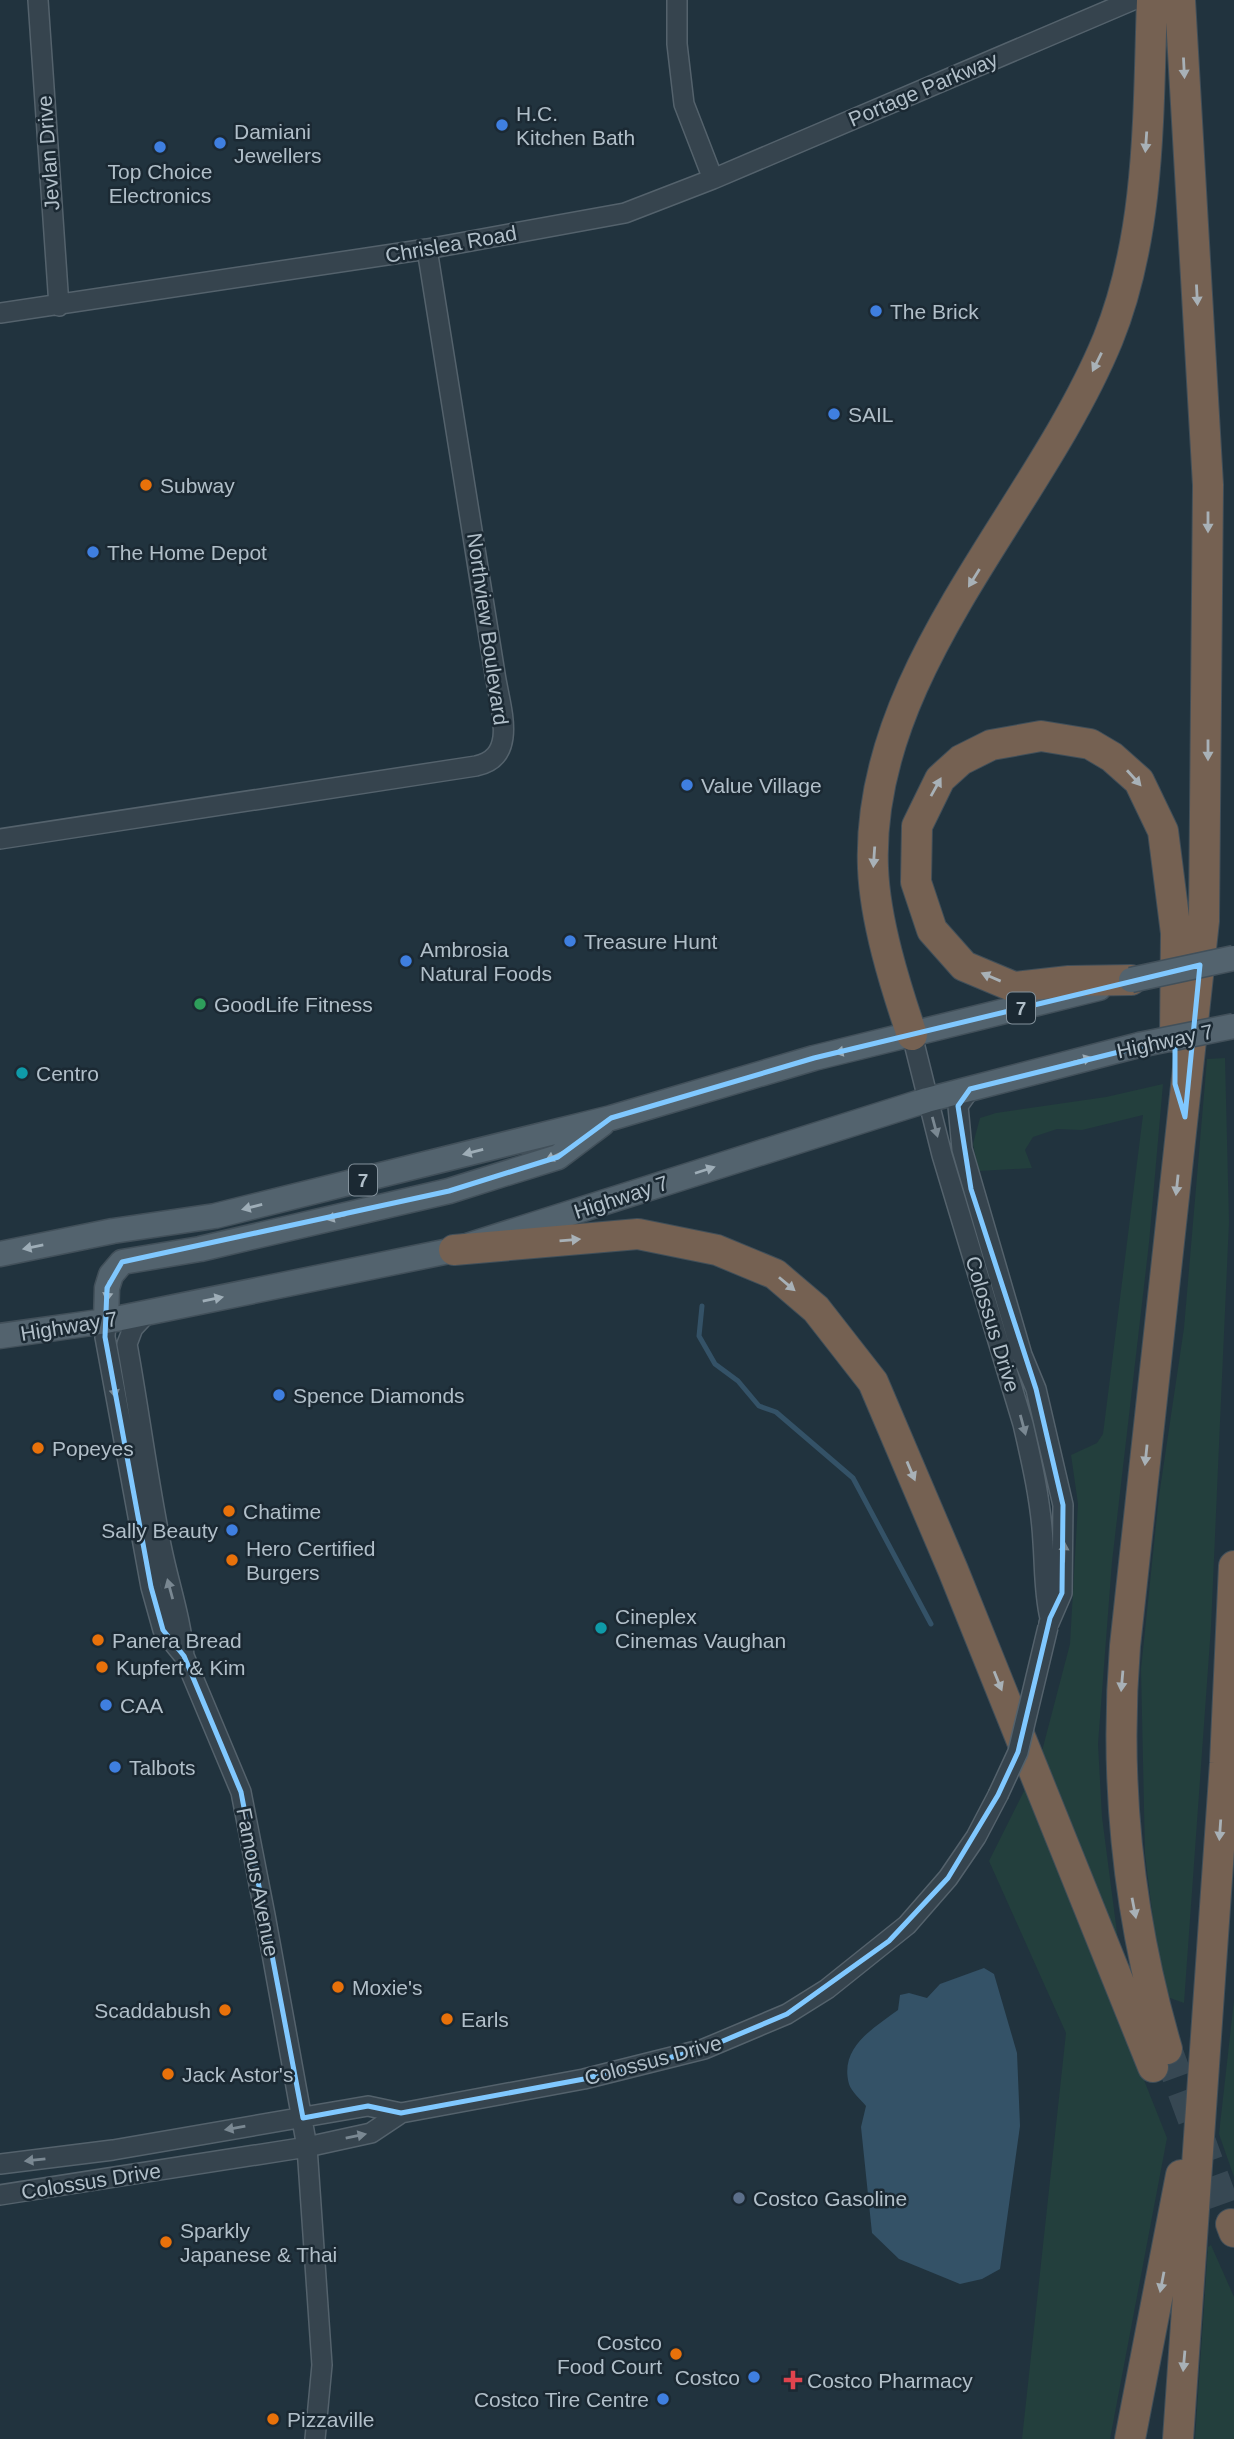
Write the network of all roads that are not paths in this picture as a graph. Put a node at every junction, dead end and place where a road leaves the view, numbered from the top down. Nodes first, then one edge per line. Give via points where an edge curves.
1 (38, 0) edge
2 (677, 0) edge
3 (1133, 0) edge
4 (1152, 0) edge
5 (1180, 0) edge
6 (713, 179) junction
7 (427, 249) junction
8 (59, 306) junction
9 (0, 313) edge
10 (0, 839) edge
11 (1234, 958) edge
12 (1131, 981) junction
13 (1234, 1026) edge
14 (912, 1035) junction
15 (970, 1089) junction
16 (927, 1100) junction
17 (1185, 1117) junction
18 (611, 1118) junction
19 (963, 1192) junction
20 (454, 1250) junction
21 (0, 1254) edge
22 (147, 1313) junction
23 (106, 1321) junction
24 (0, 1336) edge
25 (1234, 1566) edge
26 (184, 1656) junction
27 (1203, 2048) junction
28 (401, 2113) junction
29 (303, 2118) junction
30 (307, 2147) junction
31 (113, 2150) junction
32 (0, 2164) edge
33 (120, 2175) junction
34 (0, 2195) edge
35 (315, 2439) edge
36 (1130, 2439) edge
37 (1178, 2439) edge

1 - 8 street, Jevlan Drive
2 - 6 street via 684,104
3 - 6 street, Portage Parkway
4 -> 14 highway via 1142,202 1108,338 1066,425 933,645 895,726 878,796 874,880
5 -> 17 highway via 1209,485 1204,921
6 - 7 street, Chrislea Road via 625,213
7 - 8 street, Chrislea Road
7 - 10 street, Northview Boulevard via 501,714 500,754 491,763 476,766
8 - 9 street, Chrislea Road
11 - 12 main road, 7, bridge
12 - 14 main road, 7
12 -> 17 highway via 1014,987 964,966 932,930 916,882 917,826 940,779 961,760 991,745 1041,736 1090,744 1139,781 1165,844 1176,933 1175,1084
15 -> 13 main road, Highway 7, bridge via 1139,1045
14 - 16 street, Colossus Drive
14 -> 18 main road, 7 via 814,1058
15 - 16 main road, Highway 7
15 - 19 street, Colossus Drive via 958,1106
16 -> 19 street, Colossus Drive via 942,1155
20 -> 16 main road, Highway 7
17 - 20 highway via 1120,1705 1122,1816 1160,2058 873,1382 816,1309 775,1274 718,1250 638,1234
18 -> 21 main road, 7 via 215,1216
18 -> 23 main road via 558,1157 449,1191 200,1249 122,1262 107,1288
19 - 28 street, Colossus Drive, bridge via 1033,1467 1049,1622 1018,1752 976,1837 907,1925 827,1989 787,2014 691,2053 584,2079
22 -> 20 main road, Highway 7
22 - 23 main road, Highway 7
26 -> 22 street, Famous Avenue via 127,1344 133,1328
23 - 24 main road, Highway 7
23 -> 26 street, Famous Avenue via 105,1337 151,1587 163,1630
25 -> 27 highway via 1225,1763
26 - 29 street, Famous Avenue via 241,1792
27 -> 36 highway
27 -> 37 highway via 1194,2244
28 - 29 street, Colossus Drive via 368,2106
30 -> 28 street, Colossus Drive via 371,2133
29 - 30 street
29 -> 31 street, Colossus Drive
30 - 33 street, Colossus Drive
30 - 35 street via 322,2365
31 -> 32 street, Colossus Drive
31 - 33 street
33 - 34 street, Colossus Drive

